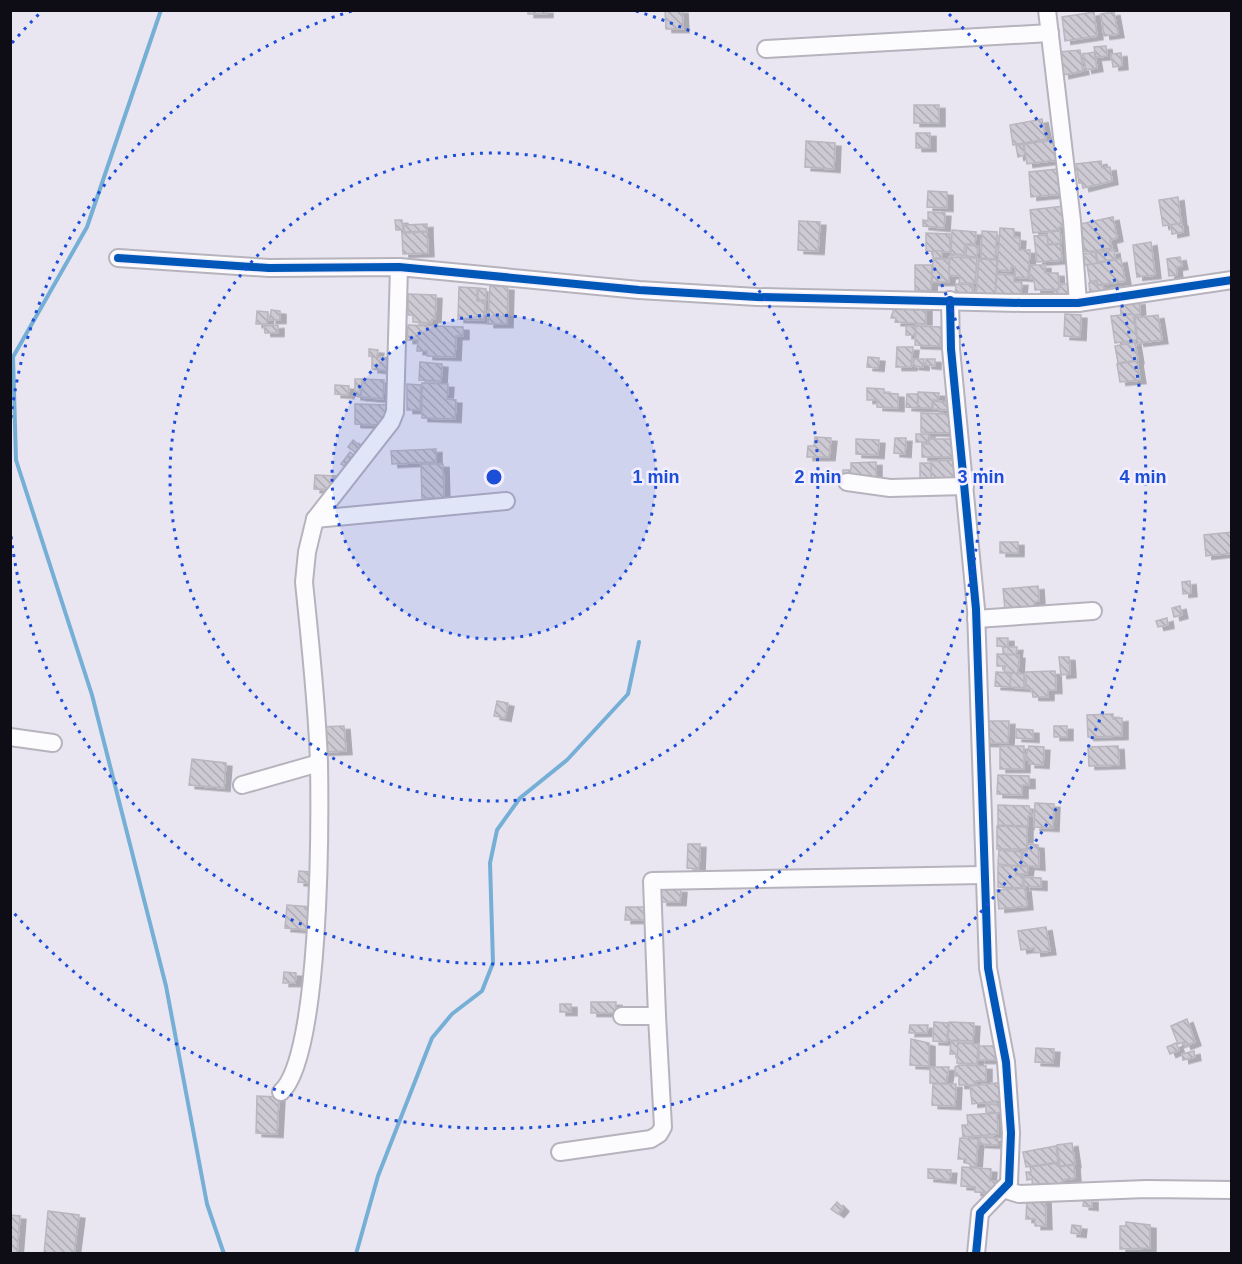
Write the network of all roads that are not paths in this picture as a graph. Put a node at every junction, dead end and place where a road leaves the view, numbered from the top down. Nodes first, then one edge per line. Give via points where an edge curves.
1 (1047, 10) edge
2 (1050, 33) junction
3 (766, 49) dead end
4 (118, 258) dead end
5 (399, 267) junction
6 (1232, 280) edge
7 (950, 300) junction
8 (1078, 303) junction
9 (847, 482) dead end
10 (965, 486) junction
11 (506, 501) dead end
12 (315, 519) junction
13 (1093, 611) dead end
14 (976, 619) junction
15 (10, 736) edge
16 (53, 742) dead end
17 (319, 763) junction
18 (242, 785) dead end
19 (983, 875) junction
20 (622, 1016) dead end
21 (657, 1016) junction
22 (281, 1092) dead end
23 (560, 1152) dead end
24 (1003, 1189) junction
25 (1232, 1190) edge
26 (976, 1254) edge

1 - 2 street
2 - 3 street
2 - 8 street
4 - 5 street via 269,268
5 - 7 street via 745,297
5 - 12 street via 395,412
6 - 8 street
7 - 8 street
7 - 10 street
9 - 10 street via 890,488
10 - 14 street
11 - 12 street
12 - 17 street via 304,582
13 - 14 street
14 - 19 street
15 - 16 street
17 - 18 street
17 - 22 street via 314,974 294,1077
19 - 21 street via 652,881
19 - 24 street via 988,968 1005,1050 1011,1133 1011,1174
20 - 21 street
21 - 23 street via 663,1126 659,1134 651,1139
24 - 25 street via 1019,1194
24 - 26 street via 980,1213

